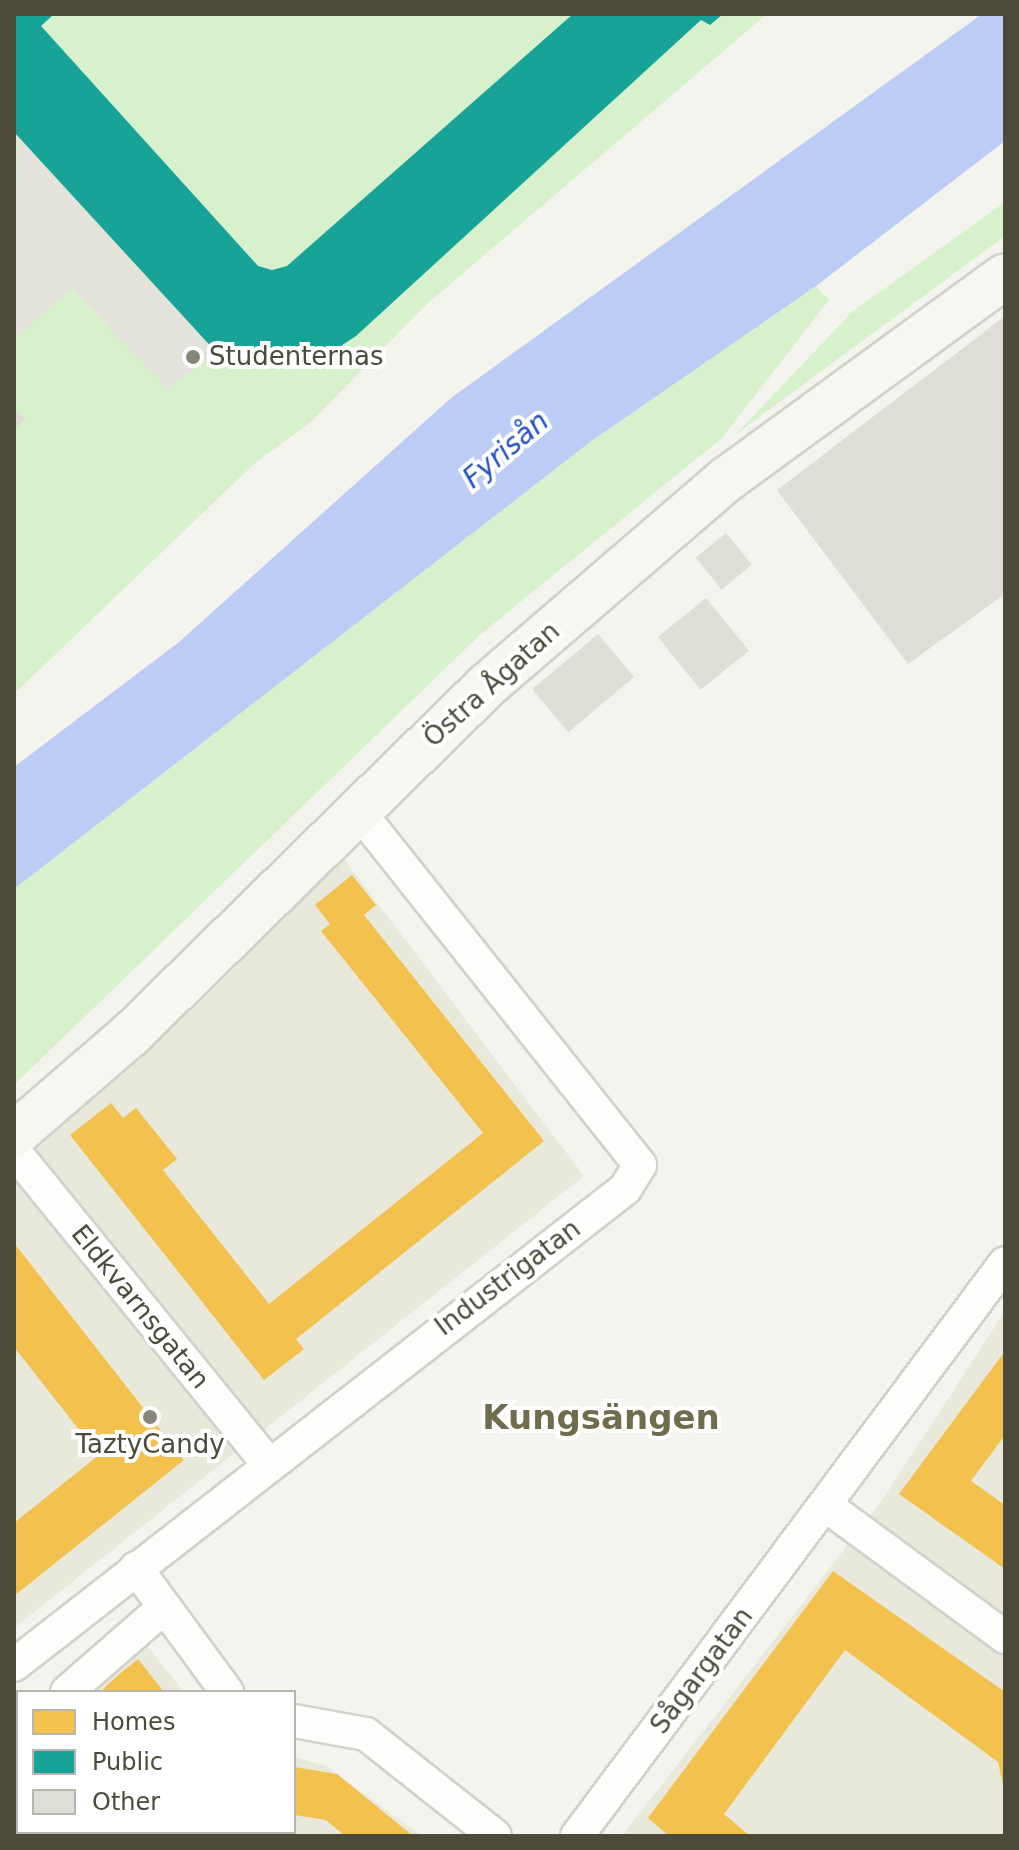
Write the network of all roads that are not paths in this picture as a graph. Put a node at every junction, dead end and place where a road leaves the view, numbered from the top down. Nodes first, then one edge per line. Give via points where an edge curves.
1 (1005, 276) edge
2 (358, 810) junction
3 (14, 1135) edge
4 (14, 1151) edge
5 (1005, 1263) edge
6 (267, 1462) junction
7 (828, 1507) junction
8 (136, 1568) junction
9 (161, 1610) junction
10 (1005, 1637) edge
11 (14, 1665) edge
12 (69, 1690) edge
13 (225, 1690) edge
14 (296, 1721) edge
15 (495, 1836) edge
16 (577, 1836) edge

1 - 2 street, Östra Ågatan via 727,479 485,687
2 - 3 street, Östra Ågatan via 130,1035
2 - 6 street, Industrigatan via 640,1165 625,1189
4 - 6 street, Eldkvarnsgatan
5 - 7 street, Sågargatan
6 - 8 street, Industrigatan
7 - 10 street
7 - 16 street, Sågargatan
8 - 9 street
8 - 11 street, Industrigatan
9 - 12 street
9 - 13 street
14 - 15 street via 366,1734

